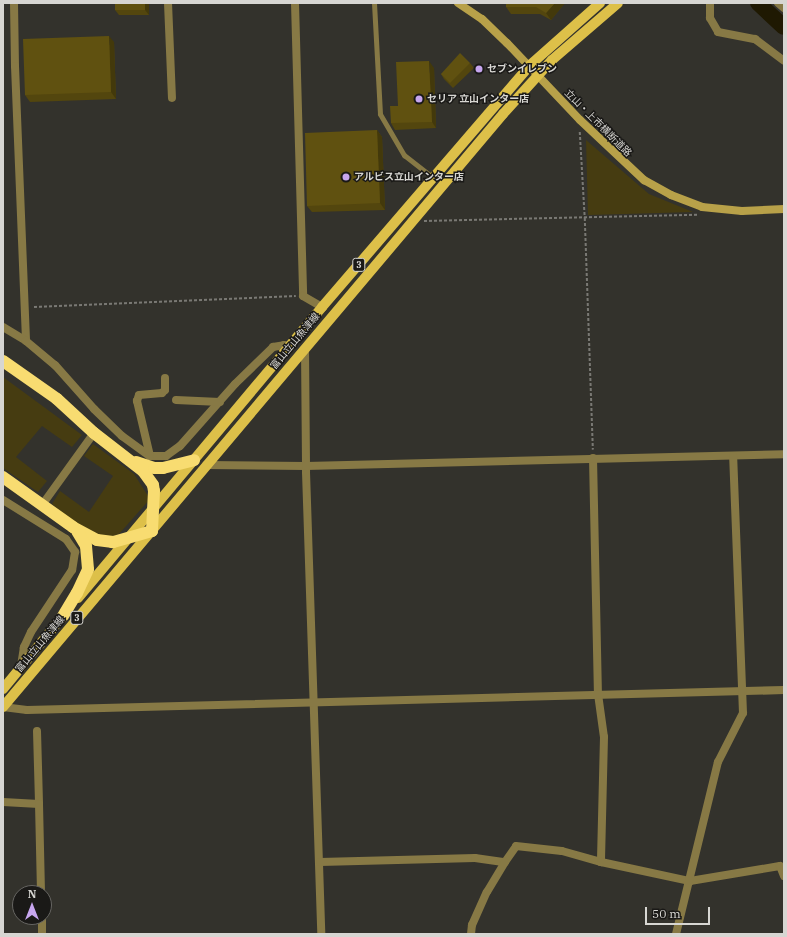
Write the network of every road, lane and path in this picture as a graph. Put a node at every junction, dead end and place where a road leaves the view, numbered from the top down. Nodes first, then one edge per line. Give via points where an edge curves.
1 (14, 3) edge
2 (168, 3) edge
3 (294, 3) edge
4 (374, 3) edge
5 (458, 3) edge
6 (600, 3) edge
7 (618, 3) edge
8 (710, 3) edge
9 (778, 3) edge
10 (784, 8) edge
11 (784, 61) edge
12 (529, 66) junction
13 (537, 76) junction
14 (172, 98) dead end
15 (580, 120) junction
16 (433, 178) junction
17 (702, 207) junction
18 (784, 209) edge
19 (585, 218) junction
20 (413, 220) junction
21 (303, 296) junction
22 (24, 307) junction
23 (322, 307) junction
24 (3, 327) edge
25 (26, 341) junction
26 (291, 347) junction
27 (305, 349) junction
28 (3, 361) edge
29 (165, 378) dead end
30 (176, 400) dead end
31 (220, 402) junction
32 (94, 433) junction
33 (784, 454) edge
34 (150, 456) junction
35 (733, 456) junction
36 (593, 458) junction
37 (129, 460) junction
38 (194, 460) junction
39 (206, 465) junction
40 (306, 466) junction
41 (3, 477) edge
42 (3, 500) edge
43 (42, 505) junction
44 (154, 507) junction
45 (73, 527) junction
46 (152, 531) junction
47 (128, 537) junction
48 (63, 616) junction
49 (21, 668) junction
50 (3, 689) edge
51 (784, 690) edge
52 (743, 691) junction
53 (598, 694) junction
54 (314, 702) junction
55 (3, 707) edge
56 (37, 731) dead end
57 (3, 802) edge
58 (39, 804) junction
59 (320, 862) junction
60 (505, 862) junction
61 (600, 862) junction
62 (784, 876) edge
63 (690, 882) junction
64 (41, 885) edge
65 (321, 934) edge
66 (471, 934) edge
67 (676, 934) edge

1 - 22 street
2 - 14 street
3 - 21 street
4 - 16 lane via 380,114 404,155
5 - 12 street, 立山・上市横断道路 via 482,19
6 - 12 main road, 富山立山魚津線 / 3
7 - 13 main road, 富山立山魚津線 / 3
8 - 11 street via 710,18 718,32 755,39
9 - 10 street
12 - 13 street, 立山・上市横断道路
12 - 16 main road, 富山立山魚津線 / 3
13 - 15 street, 立山・上市横断道路
13 - 20 main road, 富山立山魚津線 / 3
15 - 17 street, 立山・上市横断道路 via 644,180 671,195
15 - 19 path
16 - 23 main road, 富山立山魚津線 / 3
17 - 18 street, 立山・上市横断道路 via 742,211
17 - 19 path via 697,216
19 - 20 path via 430,222
19 - 36 path
20 - 27 main road, 富山立山魚津線 / 3
21 - 22 path
21 - 23 street
22 - 25 street
23 - 26 main road, 富山立山魚津線 / 3
24 - 25 street
25 - 34 street via 55,365 122,436
26 - 31 street via 273,347
26 - 38 main road, 富山立山魚津線 / 3
27 - 39 main road, 富山立山魚津線 / 3
27 - 40 street
28 - 32 highway via 57,399
29 - 34 street via 165,390 162,393 139,395 136,401
30 - 31 street
31 - 34 street via 180,446 166,456
32 - 37 highway
32 - 43 street
33 - 35 street
35 - 36 street
35 - 52 street
36 - 40 street
36 - 53 street
37 - 38 highway via 154,468
37 - 44 highway via 143,472 152,485
38 - 44 main road, 富山立山魚津線 / 3
39 - 40 street
39 - 46 main road, 富山立山魚津線 / 3
40 - 54 street
41 - 43 highway
42 - 49 street via 66,539 75,552 72,570 24,647
43 - 45 highway
44 - 46 highway
44 - 47 main road, 富山立山魚津線 / 3
45 - 47 highway via 105,542
45 - 48 highway via 86,546 89,564 86,577
46 - 47 highway
46 - 55 main road, 富山立山魚津線 / 3
47 - 48 main road, 富山立山魚津線 / 3
48 - 49 main road, 富山立山魚津線 / 3
49 - 50 main road, 富山立山魚津線 / 3
51 - 52 street
52 - 53 street
52 - 63 street via 743,713 718,762
53 - 54 street
53 - 61 street via 604,737
54 - 55 street via 35,710
54 - 59 street
56 - 58 street
57 - 58 street
58 - 64 street
59 - 60 street via 475,858
59 - 65 street
60 - 61 street via 516,846 562,851
60 - 66 street via 475,918
61 - 63 street
62 - 63 street via 780,866
63 - 67 street

